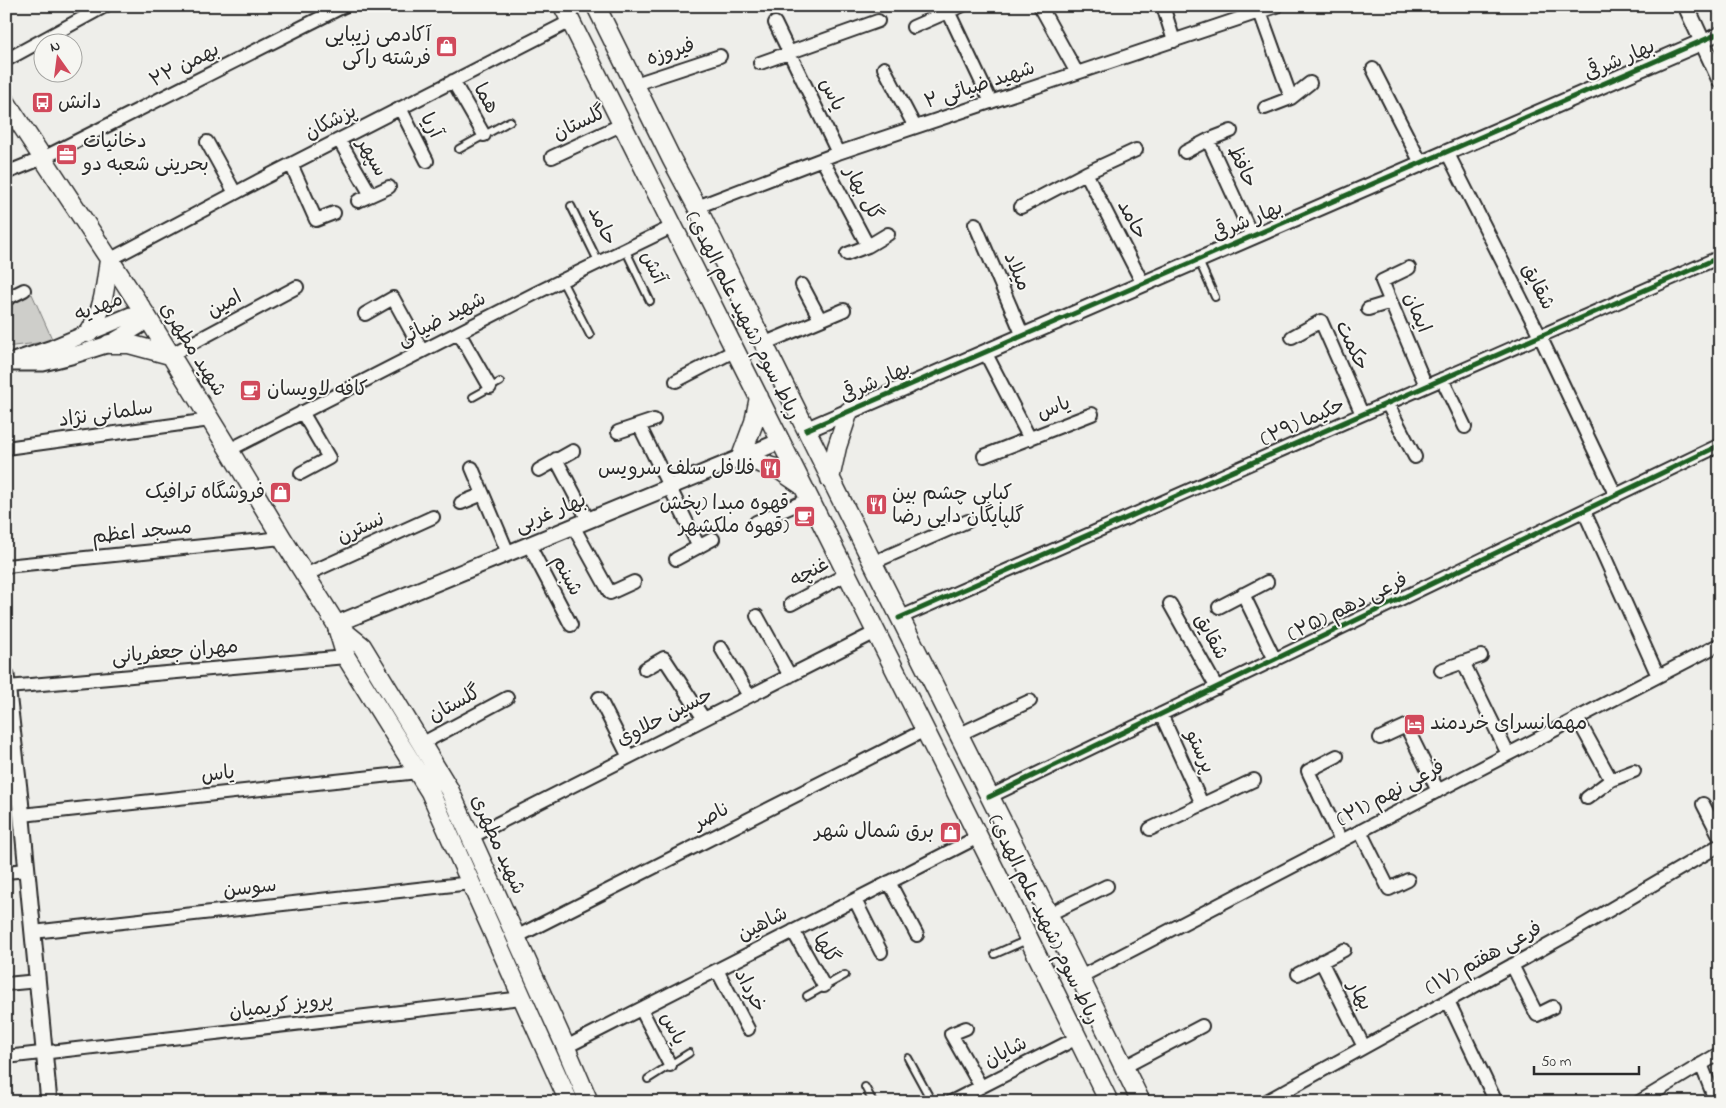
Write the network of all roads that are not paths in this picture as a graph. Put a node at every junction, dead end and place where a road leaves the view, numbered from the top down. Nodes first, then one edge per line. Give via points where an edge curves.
1 (105, 6) edge
2 (344, 6) edge
3 (961, 6) edge
4 (1040, 6) edge
5 (1163, 6) edge
6 (1277, 6) edge
7 (1686, 6) edge
8 (601, 7) edge
9 (948, 11) junction
10 (1240, 12) edge
11 (1260, 12) junction
12 (567, 13) edge
13 (878, 22) dead end
14 (775, 23) dead end
15 (913, 27) dead end
16 (1720, 33) edge
17 (1174, 41) junction
18 (1702, 42) junction
19 (584, 46) junction
20 (790, 53) junction
21 (720, 56) dead end
22 (6, 60) edge
23 (760, 63) dead end
24 (884, 68) dead end
25 (1373, 69) dead end
26 (1077, 73) junction
27 (1720, 80) edge
28 (453, 81) junction
29 (635, 84) junction
30 (1310, 84) dead end
31 (1291, 98) junction
32 (6, 102) edge
33 (991, 102) junction
34 (400, 108) junction
35 (1265, 108) dead end
36 (510, 121) dead end
37 (916, 128) junction
38 (626, 131) junction
39 (1231, 131) dead end
40 (484, 136) junction
41 (339, 140) junction
42 (1208, 140) junction
43 (207, 142) dead end
44 (459, 149) dead end
45 (1136, 150) dead end
46 (1185, 152) dead end
47 (1447, 152) junction
48 (838, 153) junction
49 (552, 157) dead end
50 (43, 158) junction
51 (672, 160) junction
52 (822, 160) junction
53 (427, 161) dead end
54 (1421, 163) junction
55 (291, 164) junction
56 (6, 173) edge
57 (1086, 173) junction
58 (388, 187) dead end
59 (235, 193) junction
60 (372, 195) junction
61 (358, 202) dead end
62 (571, 206) dead end
63 (697, 207) junction
64 (1021, 208) dead end
65 (334, 213) dead end
66 (975, 224) dead end
67 (674, 226) junction
68 (888, 234) dead end
69 (1252, 236) junction
70 (868, 246) junction
71 (626, 249) junction
72 (848, 254) dead end
73 (1720, 257) edge
74 (108, 260) junction
75 (1199, 260) junction
76 (599, 262) junction
77 (1409, 268) dead end
78 (562, 281) junction
79 (1143, 284) junction
80 (802, 285) dead end
81 (297, 287) dead end
82 (24, 290) dead end
83 (1215, 297) dead end
84 (6, 299) edge
85 (650, 301) dead end
86 (1391, 302) junction
87 (844, 310) dead end
88 (1368, 310) dead end
89 (365, 314) dead end
90 (146, 315) junction
91 (820, 319) junction
92 (89, 333) junction
93 (459, 333) junction
94 (590, 334) dead end
95 (1023, 336) junction
96 (1292, 336) dead end
97 (1540, 336) junction
98 (109, 344) junction
99 (763, 344) junction
100 (736, 350) junction
101 (422, 351) junction
102 (985, 352) junction
103 (170, 355) junction
104 (8, 363) edge
105 (1442, 379) junction
106 (676, 380) dead end
107 (495, 385) joint
108 (1426, 386) junction
109 (473, 397) dead end
110 (759, 397) junction
111 (1388, 402) junction
112 (849, 411) junction
113 (302, 412) junction
114 (1092, 414) dead end
115 (1362, 414) junction
116 (210, 420) junction
117 (654, 420) dead end
118 (638, 425) junction
119 (1465, 427) dead end
120 (806, 430) junction
121 (618, 432) dead end
122 (1030, 438) junction
123 (781, 441) junction
124 (1720, 445) edge
125 (6, 448) edge
126 (229, 450) junction
127 (573, 451) dead end
128 (984, 456) dead end
129 (741, 457) junction
130 (1415, 457) dead end
131 (556, 460) junction
132 (472, 468) dead end
133 (539, 470) dead end
134 (302, 473) dead end
135 (830, 479) junction
136 (668, 487) junction
137 (807, 492) junction
138 (483, 494) junction
139 (1616, 496) junction
140 (461, 503) dead end
141 (1584, 511) junction
142 (433, 517) dead end
143 (588, 520) junction
144 (968, 521) dead end
145 (756, 522) dead end
146 (573, 526) junction
147 (282, 538) junction
148 (713, 539) dead end
149 (529, 545) junction
150 (698, 547) junction
151 (508, 553) junction
152 (676, 558) dead end
153 (872, 563) junction
154 (6, 566) edge
155 (305, 574) junction
156 (847, 574) junction
157 (634, 582) dead end
158 (1267, 582) dead end
159 (1243, 594) junction
160 (791, 604) dead end
161 (1170, 604) dead end
162 (1219, 606) dead end
163 (757, 616) dead end
164 (900, 618) junction
165 (336, 624) junction
166 (571, 625) dead end
167 (876, 632) junction
168 (1720, 644) edge
169 (722, 648) dead end
170 (1481, 656) dead end
171 (346, 657) junction
172 (1274, 660) junction
173 (1463, 662) junction
174 (645, 669) dead end
175 (1441, 670) dead end
176 (790, 676) junction
177 (1658, 676) junction
178 (7, 681) edge
179 (1217, 688) junction
180 (748, 696) junction
181 (507, 698) dead end
182 (598, 698) dead end
183 (1030, 701) dead end
184 (8, 704) edge
185 (1162, 714) junction
186 (1577, 718) junction
187 (704, 719) junction
188 (925, 730) junction
189 (958, 735) junction
190 (1380, 738) dead end
191 (421, 744) junction
192 (1508, 754) junction
193 (1337, 756) dead end
194 (629, 757) junction
195 (418, 772) junction
196 (1634, 772) dead end
197 (1254, 780) dead end
198 (1611, 780) junction
199 (1438, 790) junction
200 (989, 797) junction
201 (1587, 798) dead end
202 (1202, 804) junction
203 (1702, 804) dead end
204 (22, 815) junction
205 (1150, 829) dead end
206 (1360, 831) junction
207 (470, 837) junction
208 (978, 837) junction
209 (1720, 837) edge
210 (1341, 841) junction
211 (1720, 845) edge
212 (27, 870) junction
213 (6, 872) edge
214 (1408, 880) dead end
215 (889, 882) junction
216 (471, 883) junction
217 (1033, 884) junction
218 (1107, 886) dead end
219 (1007, 894) junction
220 (855, 900) junction
221 (1048, 914) junction
222 (793, 931) junction
223 (33, 932) junction
224 (917, 935) dead end
225 (516, 937) junction
226 (1029, 939) junction
227 (1064, 944) junction
228 (1344, 950) dead end
229 (881, 952) dead end
230 (995, 954) dead end
231 (1037, 956) junction
232 (1321, 961) junction
233 (1512, 965) junction
234 (717, 970) junction
235 (1298, 974) dead end
236 (845, 975) dead end
237 (1080, 977) junction
238 (38, 981) junction
239 (6, 984) edge
240 (824, 986) junction
241 (807, 996) dead end
242 (522, 998) junction
243 (1448, 1001) junction
244 (1553, 1007) dead end
245 (641, 1009) junction
246 (1202, 1026) dead end
247 (966, 1028) dead end
248 (748, 1029) dead end
249 (1077, 1038) junction
250 (566, 1047) junction
251 (1364, 1047) junction
252 (689, 1053) dead end
253 (1720, 1053) edge
254 (44, 1054) junction
255 (6, 1057) edge
256 (908, 1058) dead end
257 (1701, 1064) junction
258 (670, 1065) junction
259 (1124, 1067) junction
260 (648, 1079) dead end
261 (981, 1086) junction
262 (866, 1087) dead end
263 (49, 1102) edge
264 (569, 1102) edge
265 (589, 1102) edge
266 (873, 1102) edge
267 (932, 1102) edge
268 (951, 1102) edge
269 (1109, 1102) edge
270 (1141, 1102) edge
271 (1265, 1102) edge
272 (1496, 1102) edge
273 (1639, 1102) edge
274 (1716, 1102) edge

1 - 22 street
2 - 50 street, ۲۲ بهمن
3 - 9 street
4 - 26 street
5 - 17 street
6 - 11 street, شهید ضیائی ۲
7 - 18 street
8 - 29 main road, رباط سوم (شهید علم الهدی)
9 - 15 street
9 - 33 street
10 - 11 street, شهید ضیائی ۲
10 - 17 street, شهید ضیائی ۲
11 - 31 street
12 - 19 main road, رباط سوم (شهید علم الهدی)
12 - 28 street, پزشکان
13 - 20 street
14 - 20 street, یاس
16 - 18 street
17 - 26 street, شهید ضیائی ۲
18 - 27 street
18 - 47 street, بهار شرقی
19 - 29 main road via 594,48 623,101 631,96
19 - 38 main road, رباط سوم (شهید علم الهدی)
20 - 23 street
20 - 48 street, یاس
21 - 29 street, فیروزه
24 - 37 street
25 - 54 street
26 - 33 street, شهید ضیائی ۲
28 - 34 street, پزشکان
28 - 40 street, هما
29 - 51 main road, رباط سوم (شهید علم الهدی)
30 - 31 street
31 - 35 street
32 - 50 main road, شهید مطهری
33 - 37 street, شهید ضیائی ۲
34 - 41 street, پزشکان
34 - 53 street, آریا
36 - 40 lane
37 - 48 street, شهید ضیائی ۲
38 - 49 street, گلستان
38 - 51 main road via 651,136
38 - 67 main road, رباط سوم (شهید علم الهدی)
39 - 42 street
40 - 44 lane
41 - 55 street, پزشکان
41 - 60 street, سپهر
42 - 46 street
42 - 69 street, حافظ
43 - 59 street
45 - 57 street
47 - 54 street, بهار شرقی
47 - 97 street, شقایق
48 - 52 street, شهید ضیائی ۲
50 - 56 street, ۲۲ بهمن
50 - 74 main road, شهید مطهری
51 - 63 main road, رباط سوم (شهید علم الهدی)
52 - 63 street, شهید ضیائی ۲
52 - 70 street, گل بهار
54 - 69 street, بهار شرقی
55 - 59 street, پزشکان
55 - 65 street via 316,220
57 - 64 street
57 - 79 street, حامد
58 - 60 street
59 - 74 street, پزشکان
60 - 61 street
62 - 76 lane, حامد
63 - 99 main road, رباط سوم (شهید علم الهدی)
66 - 95 street, میلاد
67 - 71 street, شهید ضیائی
67 - 100 main road, رباط سوم (شهید علم الهدی)
68 - 70 street
69 - 75 street, بهار شرقی
70 - 72 street
71 - 76 street, شهید ضیائی
71 - 85 lane, آتش
73 - 97 street, حکیما (۲۹)
74 - 90 main road, شهید مطهری
74 - 92 main road via 100,313
75 - 79 street, بهار شرقی
75 - 83 lane
76 - 78 street, شهید ضیائی
77 - 86 street, ایمان via 1382,281
78 - 93 street, شهید ضیائی
78 - 94 lane
79 - 95 street, بهار شرقی
80 - 91 street
81 - 103 street, امین
82 - 84 street
86 - 88 street
86 - 108 street, ایمان
87 - 91 street
89 - 101 street via 393,298
90 - 92 street, مهدیه via 131,315
90 - 98 street, مهدیه via 139,326
90 - 103 main road, شهید مطهری
91 - 99 street
92 - 104 street, مهدیه
93 - 101 street, شهید ضیائی
93 - 107 street
95 - 102 street, بهار شرقی
96 - 115 street, حکمت via 1321,321
97 - 105 street, حکیما (۲۹)
97 - 139 street, شقایق
98 - 103 main road via 129,344
98 - 104 street, مهدیه via 43,363
99 - 120 main road, رباط سوم (شهید علم الهدی)
100 - 106 street
100 - 110 main road, رباط سوم (شهید علم الهدی)
101 - 113 street, شهید ضیائی
102 - 112 street, بهار شرقی
102 - 122 street, یاس
103 - 116 main road, شهید مطهری
105 - 108 street, حکیما (۲۹)
105 - 119 street
107 - 109 lane
108 - 111 street, حکیما (۲۹)
110 - 123 main road, رباط سوم (شهید علم الهدی)
110 - 129 main road
111 - 115 street, حکیما (۲۹)
111 - 130 street
112 - 120 street, بهار شرقی
112 - 135 main road
113 - 126 street, شهید ضیائی
113 - 134 street via 329,458
114 - 122 street, یاس
115 - 164 street, حکیما (۲۹)
116 - 125 street, سلمانی نژاد
116 - 126 main road, شهید مطهری
117 - 118 street
118 - 121 street
118 - 136 street
120 - 123 main road
120 - 135 main road, رباط سوم (شهید علم الهدی)
122 - 128 street, یاس
123 - 129 street, بهار غربی
123 - 137 main road, رباط سوم (شهید علم الهدی)
124 - 139 street, فرعی دهم (۲۵)
126 - 147 main road, شهید مطهری
127 - 131 street
129 - 136 street, بهار غربی
129 - 137 main road via 778,469
131 - 133 street
131 - 143 street
132 - 138 street
135 - 153 main road, رباط سوم (شهید علم الهدی)
136 - 143 street, بهار غربی
136 - 150 street
137 - 145 street
137 - 156 main road, رباط سوم (شهید علم الهدی)
138 - 140 street
138 - 151 street
139 - 141 street, فرعی دهم (۲۵)
141 - 172 street, فرعی دهم (۲۵)
141 - 177 street
142 - 155 street, نسترن
143 - 146 street, بهار غربی
144 - 153 street
146 - 149 street, بهار غربی
146 - 157 street via 610,593
147 - 154 street, مسجد اعظم
147 - 155 main road, شهید مطهری
148 - 150 street
149 - 151 street, بهار غربی
149 - 166 street, شبنم
150 - 152 street
151 - 165 street, بهار غربی
153 - 164 main road, رباط سوم (شهید علم الهدی)
155 - 165 main road, شهید مطهری
156 - 160 street, غنچه
156 - 167 main road, رباط سوم (شهید علم الهدی)
158 - 159 street
159 - 162 street
159 - 172 street
161 - 179 street, شقایق
163 - 176 street
164 - 189 main road, رباط سوم (شهید علم الهدی)
165 - 171 main road, شهید مطهری
165 - 191 main road, شهید مطهری via 362,646
167 - 176 street, حسین حلاوی
167 - 188 main road, رباط سوم (شهید علم الهدی)
168 - 177 street, فرعی نهم (۲۱)
169 - 180 street
170 - 173 street
171 - 178 street, مهران جعفریانی
171 - 195 main road, شهید مطهری
172 - 179 street, فرعی دهم (۲۵)
173 - 175 street
173 - 192 street
174 - 187 street via 664,658
176 - 180 street, حسین حلاوی
177 - 186 street, فرعی نهم (۲۱)
178 - 184 street
179 - 185 street, فرعی دهم (۲۵)
180 - 187 street, حسین حلاوی
181 - 191 street, گلستان
182 - 194 street
183 - 189 street
184 - 204 street
185 - 200 street, فرعی دهم (۲۵)
185 - 202 street, پرستو
186 - 192 street, فرعی نهم (۲۱)
186 - 198 street
187 - 194 street, حسین حلاوی
188 - 208 main road, رباط سوم (شهید علم الهدی)
188 - 225 street, ناصر
189 - 200 main road, رباط سوم (شهید علم الهدی)
190 - 199 street via 1406,726
191 - 207 main road, شهید مطهری via 449,789
192 - 199 street, فرعی نهم (۲۱)
193 - 210 street via 1308,771
194 - 207 street, حسین حلاوی
195 - 204 street, یاس
195 - 216 main road, شهید مطهری
196 - 198 street
197 - 202 street
198 - 201 street
199 - 206 street, فرعی نهم (۲۱)
200 - 217 main road, رباط سوم (شهید علم الهدی)
202 - 205 street
203 - 209 street
204 - 212 street
206 - 210 street, فرعی نهم (۲۱)
206 - 214 street via 1389,890
207 - 225 main road, شهید مطهری
208 - 215 street, شاهین
208 - 219 main road, رباط سوم (شهید علم الهدی)
210 - 237 street, فرعی نهم (۲۱)
211 - 233 street, فرعی هفتم (۱۷)
212 - 213 street
212 - 223 street
215 - 220 street, شاهین
215 - 224 street
216 - 223 street, سوسن
216 - 242 main road, شهید مطهری
217 - 219 main road via 1029,895 1024,897 1018,899
217 - 221 main road, رباط سوم (شهید علم الهدی)
218 - 221 street
219 - 226 main road, رباط سوم (شهید علم الهدی)
220 - 222 street, شاهین
220 - 229 street
221 - 227 main road, رباط سوم (شهید علم الهدی)
222 - 234 street, شاهین
222 - 240 street, گلها
223 - 238 street
225 - 250 main road, شهید مطهری
226 - 230 lane
226 - 231 main road, رباط سوم (شهید علم الهدی)
227 - 231 main road via 1053,942 1043,946
227 - 237 main road, رباط سوم (شهید علم الهدی)
228 - 232 street
231 - 249 main road, رباط سوم (شهید علم الهدی)
232 - 235 street
232 - 251 street, بهار
233 - 243 street, فرعی هفتم (۱۷)
233 - 244 street via 1537,1015
234 - 245 street, شاهین
234 - 248 street, خرداد
236 - 240 lane
237 - 259 main road, رباط سوم (شهید علم الهدی)
238 - 239 street
238 - 254 street
240 - 241 lane
242 - 254 street, پرویز کریمیان
242 - 264 main road, شهید مطهری
243 - 251 street, فرعی هفتم (۱۷)
243 - 272 street
245 - 250 street, شاهین
245 - 258 street, یاس
246 - 259 street
247 - 261 street via 951,1034
249 - 261 street, شایان
249 - 269 main road, رباط سوم (شهید علم الهدی)
250 - 265 main road, شهید مطهری
251 - 271 street, فرعی هفتم (۱۷)
252 - 258 lane
253 - 257 street
254 - 255 street, پرویز کریمیان
254 - 263 street
256 - 267 lane
257 - 273 street
257 - 274 street
258 - 260 lane
259 - 270 main road, رباط سوم (شهید علم الهدی)
261 - 268 street, شایان
262 - 266 lane

